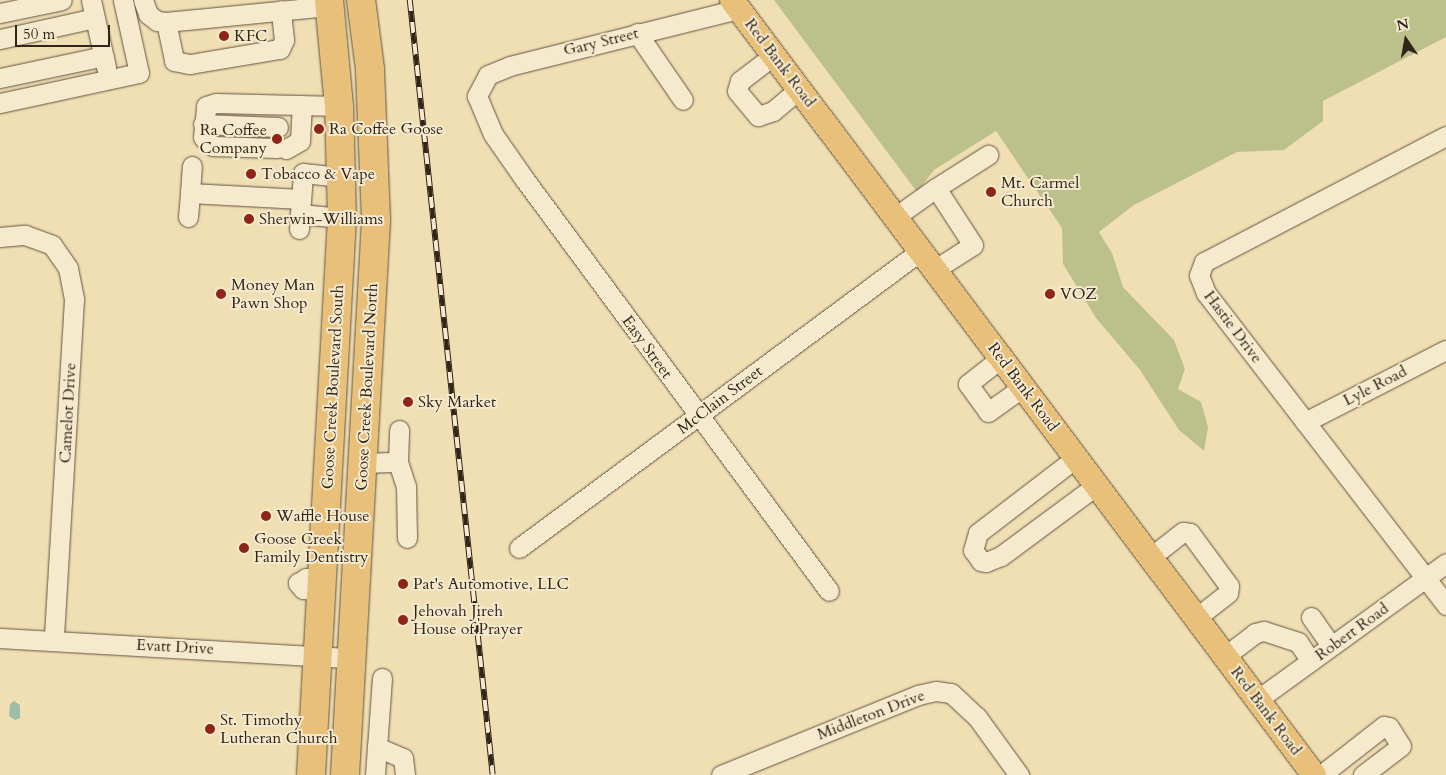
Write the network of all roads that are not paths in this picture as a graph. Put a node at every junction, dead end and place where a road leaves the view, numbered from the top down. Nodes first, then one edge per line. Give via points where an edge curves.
1 (62, 0) edge
2 (91, 0) edge
3 (123, 0) edge
4 (143, 0) edge
5 (361, 0) edge
6 (330, 3) edge
7 (735, 4) edge
8 (281, 10) junction
9 (0, 13) edge
10 (95, 18) junction
11 (166, 22) junction
12 (637, 33) junction
13 (0, 39) edge
14 (774, 55) junction
15 (104, 56) junction
16 (0, 78) edge
17 (109, 79) junction
18 (799, 89) junction
19 (477, 96) joint
20 (683, 100) dead end
21 (0, 103) edge
22 (252, 104) junction
23 (302, 105) junction
24 (339, 106) junction
25 (203, 124) junction
26 (251, 126) junction
27 (289, 127) junction
28 (1446, 136) edge
29 (988, 155) dead end
30 (192, 166) dead end
31 (342, 176) junction
32 (936, 188) junction
33 (190, 193) junction
34 (300, 214) junction
35 (188, 217) dead end
36 (895, 217) junction
37 (342, 218) junction
38 (0, 237) edge
39 (920, 251) junction
40 (934, 270) junction
41 (1446, 350) edge
42 (1001, 358) junction
43 (1023, 387) junction
44 (698, 417) junction
45 (1305, 422) junction
46 (399, 430) dead end
47 (1076, 458) junction
48 (398, 462) junction
49 (363, 463) junction
50 (1097, 484) junction
51 (407, 538) dead end
52 (519, 548) dead end
53 (1152, 556) junction
54 (1446, 563) edge
55 (1425, 578) junction
56 (829, 590) dead end
57 (1446, 605) edge
58 (1197, 617) junction
59 (1311, 617) dead end
60 (0, 638) edge
61 (54, 640) junction
62 (1331, 646) junction
63 (318, 656) junction
64 (1225, 656) junction
65 (350, 658) junction
66 (1311, 661) junction
67 (382, 678) dead end
68 (1257, 700) junction
69 (347, 734) junction
70 (378, 742) junction
71 (1342, 759) junction
72 (312, 775) edge
73 (345, 775) edge
74 (375, 775) edge
75 (405, 775) edge
76 (721, 775) edge
77 (1019, 775) edge
78 (1314, 775) edge
79 (1321, 775) edge
80 (1355, 775) edge
81 (1363, 775) edge

1 - 9 street
2 - 10 street
3 - 17 street via 139,73
4 - 11 street via 148,14 157,21
5 - 49 highway, Goose Creek Boulevard North via 370,69 376,220
6 - 8 street
6 - 24 highway, Goose Creek Boulevard South
7 - 12 street, Gary Street
7 - 14 main road, Red Bank Road
8 - 11 street
8 - 11 street via 284,40 280,49 190,64 174,61
10 - 13 street
10 - 15 street
12 - 19 street, Gary Street via 510,66 488,75
12 - 20 street
14 - 18 main road, Red Bank Road
14 - 18 street via 740,81 737,91 758,116 772,111
15 - 16 street
15 - 17 street
17 - 21 street
18 - 36 main road, Red Bank Road
19 - 44 street, Easy Street via 493,134
22 - 23 street
22 - 25 street via 210,104 204,110
22 - 26 street
23 - 24 street
23 - 27 street
24 - 31 highway, Goose Creek Boulevard South
25 - 26 street
25 - 27 street via 203,137 213,146 297,146
26 - 27 street
28 - 45 street, Hastie Drive via 1204,262 1199,274 1200,283
29 - 32 street
30 - 33 street
31 - 34 street via 303,173
31 - 37 highway, Goose Creek Boulevard South
32 - 36 street
32 - 40 street via 973,245
33 - 34 street
33 - 35 street
34 - 37 street
36 - 39 main road, Red Bank Road
37 - 63 highway, Goose Creek Boulevard South
38 - 61 street, Camelot Drive via 25,236 52,245 68,268 74,299
39 - 40 main road, Red Bank Road
39 - 44 street, McClain Street
40 - 42 main road, Red Bank Road
41 - 45 street, Lyle Road
42 - 43 main road, Red Bank Road
42 - 43 street via 968,384 988,412
43 - 47 main road, Red Bank Road
44 - 52 street, McClain Street
44 - 56 street, Easy Street
45 - 55 street, Hastie Drive
46 - 48 street
47 - 50 main road, Red Bank Road
47 - 50 street via 978,533 973,550 981,560 986,562 1001,556
48 - 49 street
48 - 51 street via 406,486
49 - 65 highway, Goose Creek Boulevard North
50 - 53 main road, Red Bank Road
53 - 58 main road, Red Bank Road
53 - 58 street via 1184,532 1190,533 1228,586 1228,593
54 - 55 street, Robert Road
55 - 57 street, Hastie Drive
55 - 62 street, Robert Road
58 - 64 main road, Red Bank Road
59 - 62 street
60 - 61 street, Evatt Drive
61 - 63 street, Evatt Drive
62 - 66 street, Robert Road
63 - 65 street, Evatt Drive
63 - 72 highway, Goose Creek Boulevard South
64 - 66 street via 1255,632 1264,631 1298,642
64 - 68 main road, Red Bank Road
65 - 69 highway, Goose Creek Boulevard North
66 - 68 street, Robert Road
67 - 70 street
68 - 78 main road, Red Bank Road
69 - 70 street
69 - 73 highway, Goose Creek Boulevard North
70 - 74 street
70 - 75 street via 403,758
71 - 79 street
71 - 80 street
71 - 81 street via 1384,726 1389,727 1401,746
76 - 77 street, Middleton Drive via 918,695 936,691 952,693 977,717

